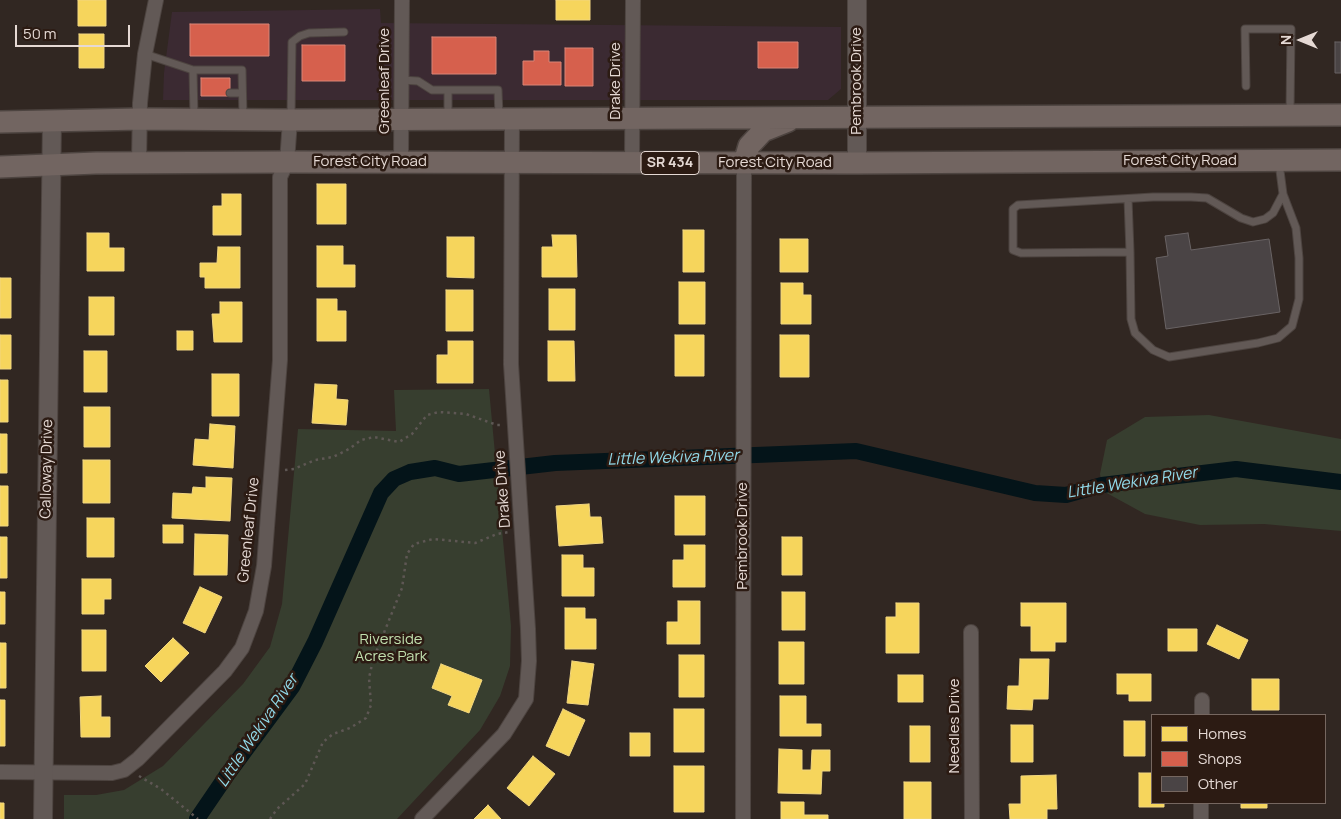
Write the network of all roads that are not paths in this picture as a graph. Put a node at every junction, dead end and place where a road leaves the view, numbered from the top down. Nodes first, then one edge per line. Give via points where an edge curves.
1 (156, 0) edge
2 (402, 0) edge
3 (633, 0) edge
4 (857, 0) edge
5 (344, 32) dead end
6 (145, 54) junction
7 (193, 70) junction
8 (401, 80) junction
9 (1246, 86) dead end
10 (448, 91) junction
11 (230, 93) dead end
12 (242, 93) junction
13 (1290, 116) junction
14 (1341, 116) edge
15 (633, 118) junction
16 (795, 118) junction
17 (857, 118) junction
18 (140, 119) junction
19 (194, 119) junction
20 (401, 119) junction
21 (448, 119) junction
22 (505, 119) junction
23 (52, 120) junction
24 (244, 120) junction
25 (290, 120) junction
26 (0, 122) edge
27 (1279, 160) junction
28 (1341, 160) edge
29 (287, 162) junction
30 (139, 163) junction
31 (401, 163) junction
32 (511, 163) junction
33 (632, 163) junction
34 (744, 163) junction
35 (857, 163) junction
36 (51, 165) junction
37 (0, 167) edge
38 (1283, 194) junction
39 (1128, 199) junction
40 (1130, 252) junction
41 (971, 632) dead end
42 (1202, 700) dead end
43 (1202, 714) edge
44 (0, 772) edge
45 (43, 772) junction
46 (1202, 804) edge
47 (43, 819) edge
48 (422, 819) edge
49 (743, 819) edge
50 (972, 819) edge
51 (1202, 819) edge

1 - 6 street
2 - 8 street, Greenleaf Drive
3 - 15 street, Drake Drive
4 - 17 street, Pembrook Drive
5 - 25 lane via 309,33 292,42
6 - 7 lane
6 - 18 street
7 - 12 lane via 242,70
7 - 19 lane via 197,93
8 - 10 lane via 418,81 432,90
8 - 20 street, Greenleaf Drive
9 - 13 lane via 1245,29 1291,29
10 - 21 lane
10 - 22 lane via 498,90
11 - 12 lane
12 - 24 lane
13 - 14 main road
13 - 17 main road
15 - 16 main road
15 - 22 main road
15 - 33 street, Drake Drive
16 - 17 main road
16 - 34 main road via 764,131 749,146
17 - 35 street, Pembrook Drive
18 - 19 main road
18 - 23 main road
18 - 30 street
19 - 24 main road
20 - 21 main road
20 - 25 main road
20 - 31 street, Greenleaf Drive
21 - 22 main road
22 - 32 street, Drake Drive
23 - 26 main road
23 - 36 street, Calloway Drive
24 - 25 main road
25 - 29 street, Greenleaf Drive
27 - 28 main road, Forest City Road / SR 434
27 - 35 main road, Forest City Road / SR 434
27 - 38 lane
29 - 30 main road, Forest City Road / SR 434
29 - 31 main road, Forest City Road / SR 434
29 - 45 street, Greenleaf Drive via 280,178 280,360 264,566 256,610 242,648 225,670 124,770
30 - 36 main road, Forest City Road / SR 434
31 - 32 main road, Forest City Road / SR 434
32 - 33 main road, Forest City Road / SR 434
32 - 48 street, Drake Drive via 511,364 528,629 526,699 504,734
33 - 34 main road, Forest City Road / SR 434
34 - 35 main road, Forest City Road / SR 434
34 - 49 street, Pembrook Drive
36 - 37 main road, Forest City Road / SR 434
36 - 45 street, Calloway Drive
38 - 39 lane via 1273,213 1266,219 1253,222 1207,198
38 - 40 lane via 1296,228 1300,258 1299,299 1292,326 1278,338 1169,357 1153,350 1135,333 1130,319
39 - 40 lane
39 - 40 lane via 1018,205 1013,209 1013,250 1021,253
41 - 50 street, Needles Drive
42 - 43 street
44 - 45 street
45 - 47 street, Calloway Drive
46 - 51 street

